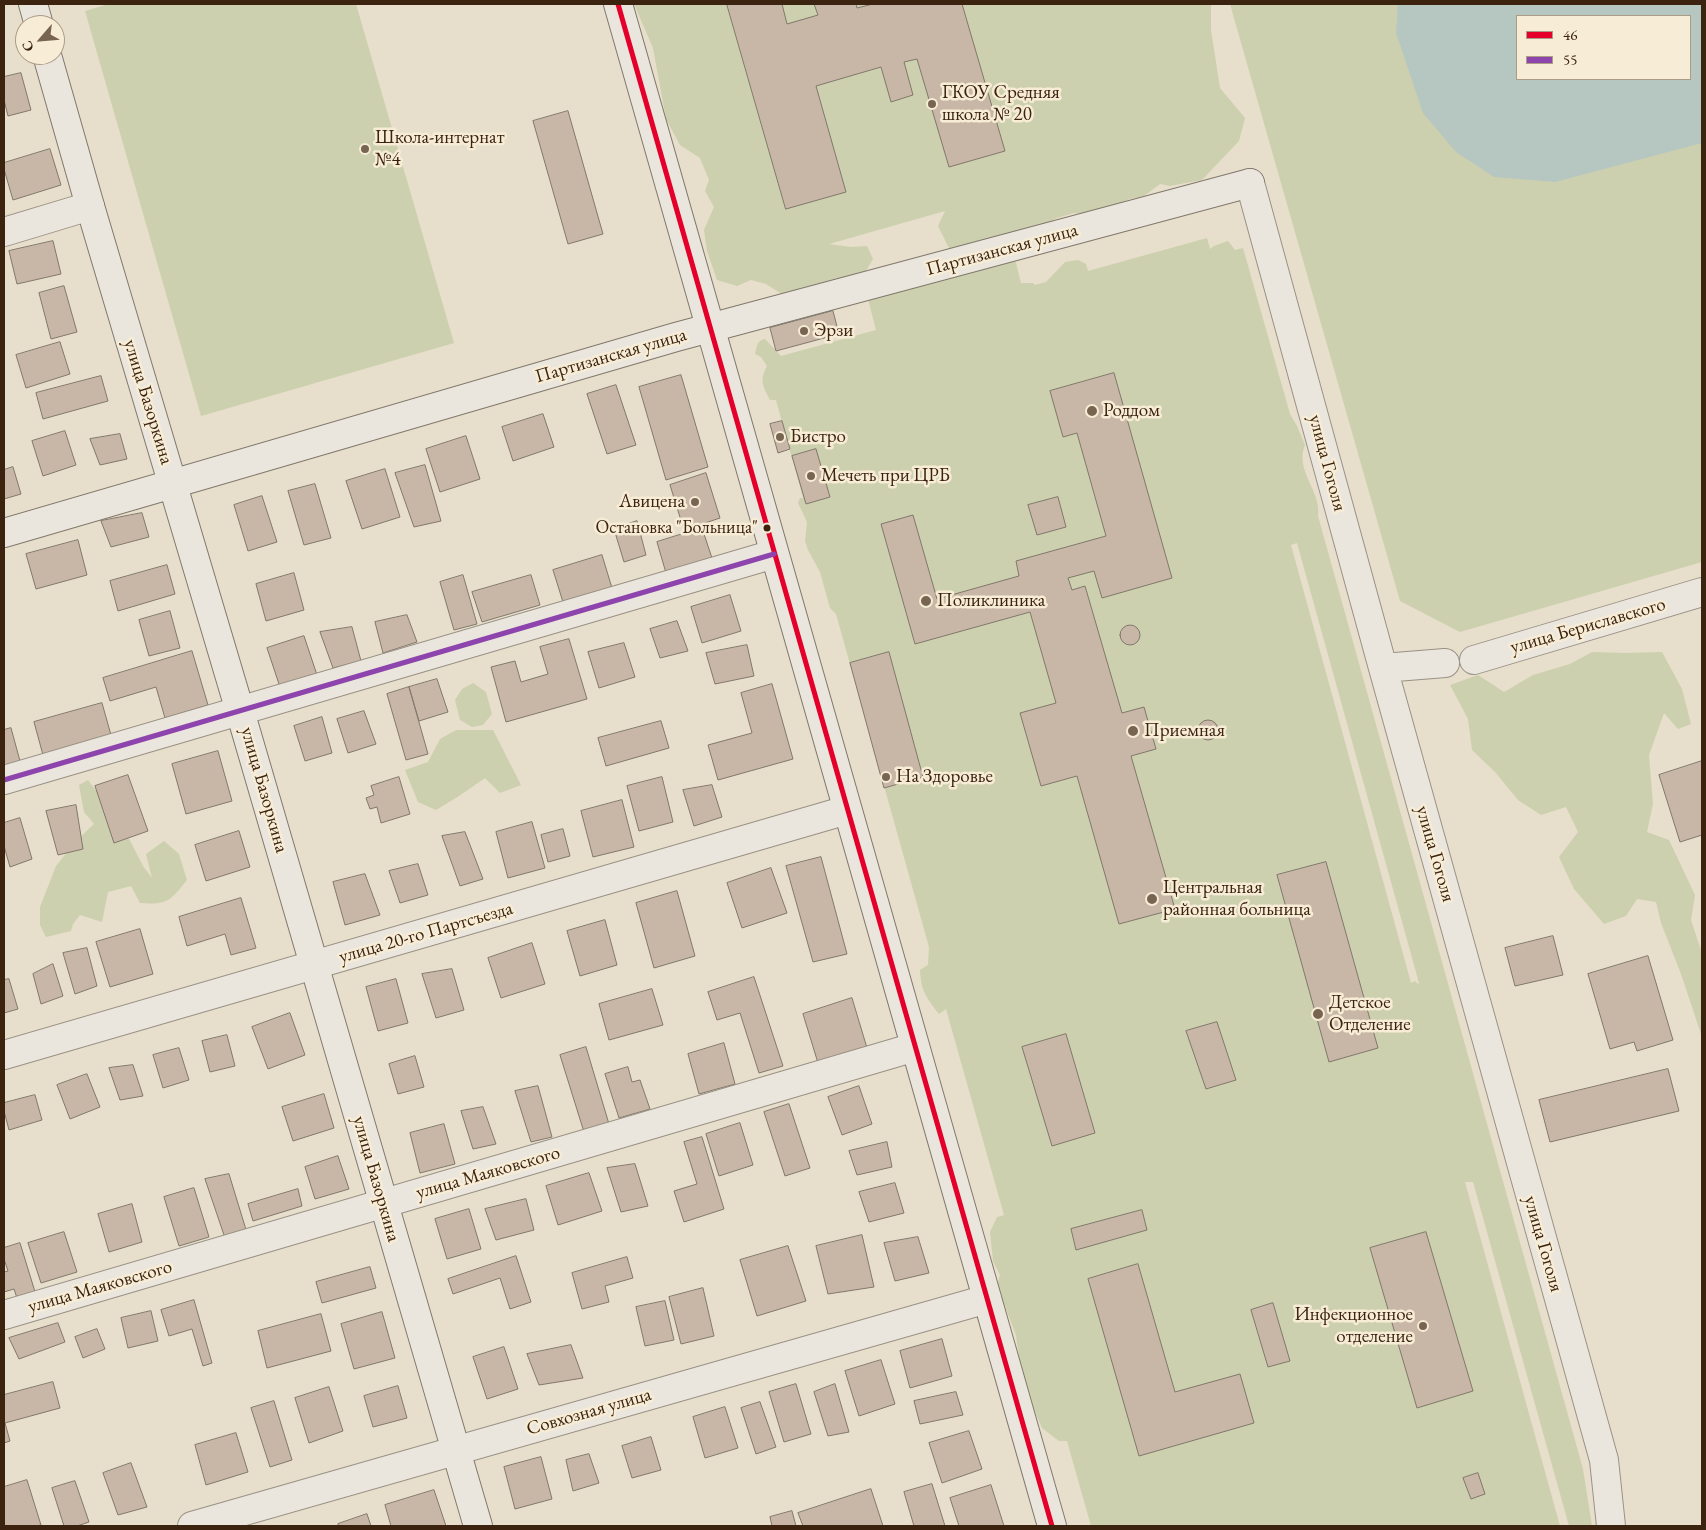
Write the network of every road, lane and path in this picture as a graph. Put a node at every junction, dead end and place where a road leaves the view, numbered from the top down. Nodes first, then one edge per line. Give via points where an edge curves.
1 (618, 4) edge
2 (50, 65) edge
3 (1250, 183) joint
4 (90, 206) junction
5 (4, 232) edge
6 (711, 328) junction
7 (173, 484) junction
8 (4, 533) edge
9 (774, 554) junction
10 (1702, 592) edge
11 (1474, 660) dead end
12 (1445, 663) dead end
13 (1383, 668) junction
14 (240, 711) junction
15 (4, 780) edge
16 (847, 810) junction
17 (314, 966) junction
18 (915, 1047) junction
19 (4, 1055) edge
20 (383, 1203) junction
21 (987, 1299) junction
22 (4, 1315) edge
23 (456, 1450) junction
24 (192, 1526) edge
25 (478, 1526) edge
26 (1052, 1526) edge
27 (1611, 1526) edge

1 - 6 street
2 - 4 street, улица Базоркина
3 - 6 street, Партизанская улица
3 - 13 street, улица Гоголя
4 - 5 street
4 - 7 street, улица Базоркина
6 - 7 street, Партизанская улица
6 - 9 street
7 - 8 street, Партизанская улица
7 - 14 street, улица Базоркина
9 - 14 street
9 - 16 street
10 - 11 street, улица Бериславского
12 - 13 street
13 - 27 street, улица Гоголя via 1604,1460
14 - 15 street
14 - 17 street, улица Базоркина
16 - 17 street, улица 20-го Партсъезда
16 - 18 street
17 - 19 street, улица 20-го Партсъезда
17 - 20 street, улица Базоркина
18 - 20 street, улица Маяковского
18 - 21 street
20 - 22 street, улица Маяковского
20 - 23 street, улица Базоркина
21 - 23 street, Совхозная улица
21 - 26 street
23 - 24 street, Совхозная улица
23 - 25 street, улица Базоркина

